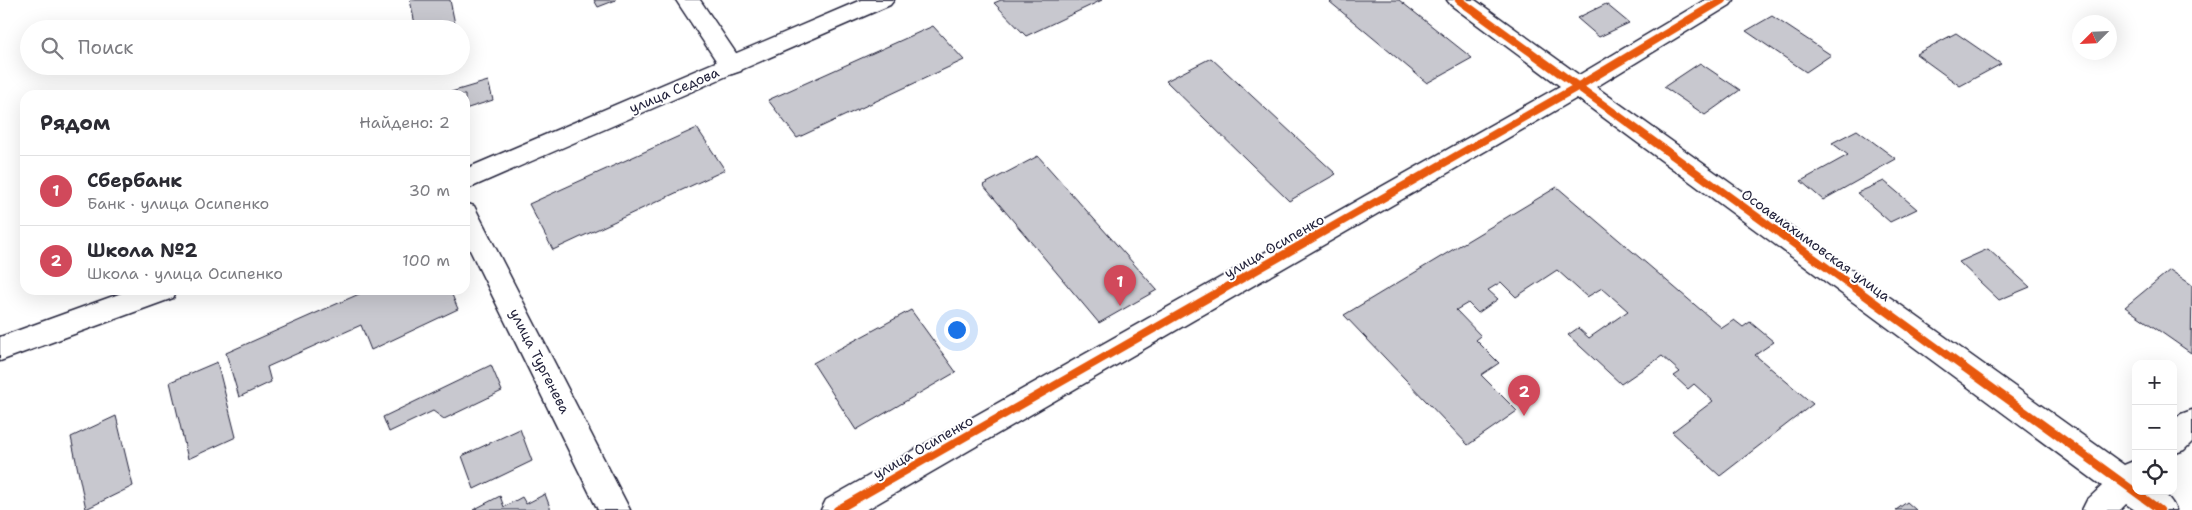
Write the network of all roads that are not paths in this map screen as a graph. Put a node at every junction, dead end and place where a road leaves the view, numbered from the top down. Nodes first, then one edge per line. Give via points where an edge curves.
1 (688, 0) edge
2 (882, 0) edge
3 (1458, 0) edge
4 (1722, 0) edge
5 (732, 65) junction
6 (1577, 87) junction
7 (470, 178) edge
8 (470, 223) edge
9 (148, 295) edge
10 (0, 349) edge
11 (2192, 423) edge
12 (2177, 436) edge
13 (2130, 479) edge
14 (614, 510) edge
15 (837, 510) edge
16 (2098, 510) edge
17 (2160, 510) edge

1 - 5 street
2 - 5 street, улица Седова
3 - 6 street, Осоавиахимовская улица
4 - 6 street, улица Осипенко
5 - 7 street, улица Седова
6 - 13 street, Осоавиахимовская улица
6 - 15 street, улица Осипенко
8 - 14 street, улица Тургенева
9 - 10 street
11 - 12 street
13 - 16 street
13 - 17 street, Осоавиахимовская улица

